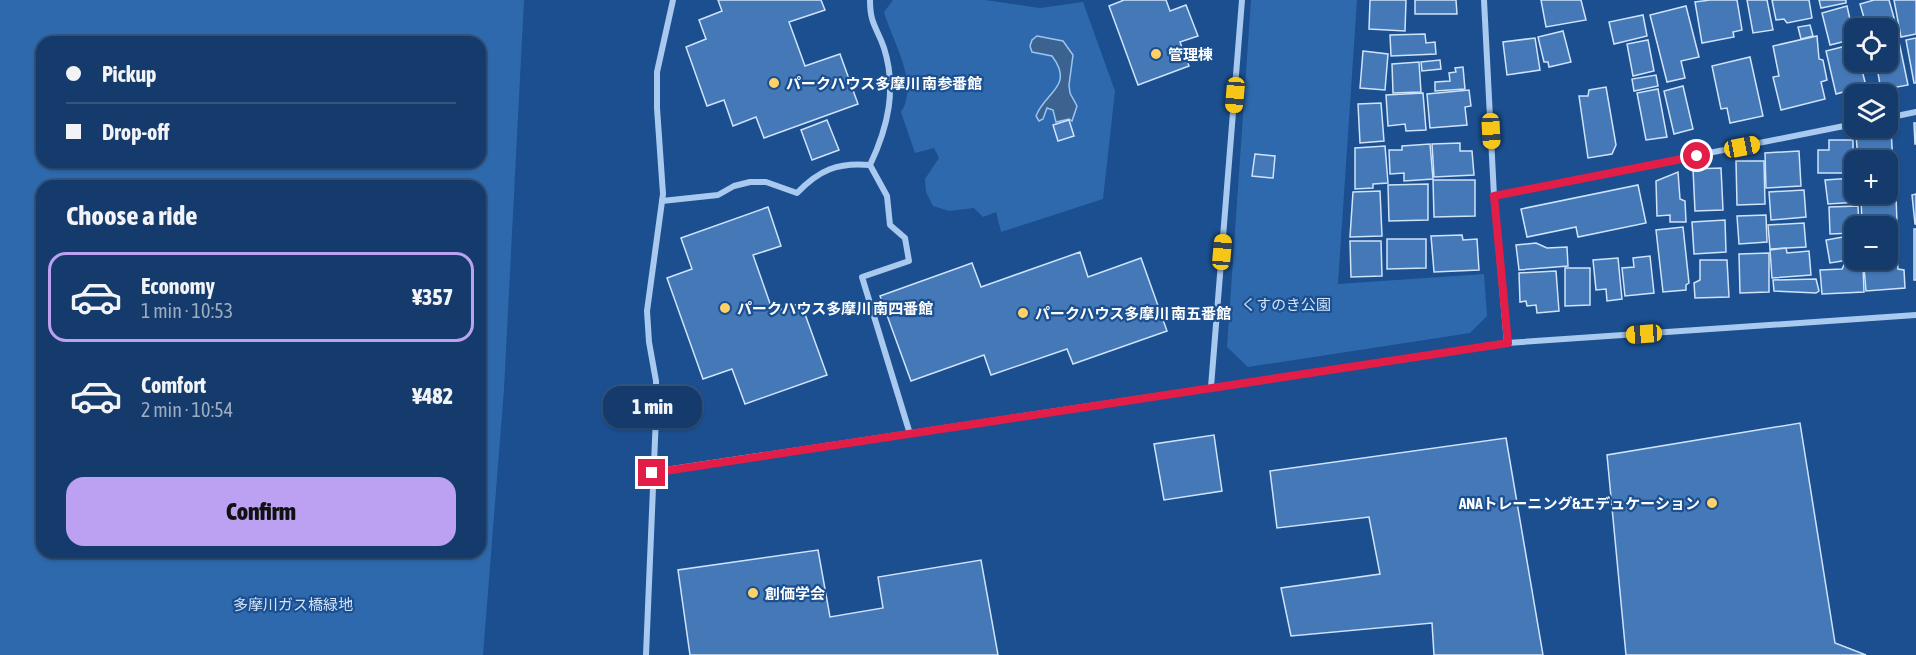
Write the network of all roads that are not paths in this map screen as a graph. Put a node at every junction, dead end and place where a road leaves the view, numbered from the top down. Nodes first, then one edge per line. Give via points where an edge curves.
1 (673, 0) edge
2 (870, 0) edge
3 (1242, 0) edge
4 (1484, 0) edge
5 (1916, 112) edge
6 (1898, 115) edge
7 (1844, 126) edge
8 (870, 165) junction
9 (1494, 196) junction
10 (662, 201) junction
11 (1916, 315) edge
12 (1508, 343) junction
13 (1211, 387) junction
14 (910, 434) junction
15 (652, 473) junction
16 (639, 474) dead end
17 (646, 655) edge

1 - 10 street via 657,72
2 - 8 street via 870,20 884,47 891,82 891,104
3 - 13 street
4 - 9 street
5 - 6 street
7 - 9 street
8 - 10 street via 838,164 824,169 798,193 766,182 750,182 701,199
8 - 14 street via 887,196 890,225 905,238 909,261 862,277
9 - 12 street
10 - 15 street via 647,310 656,381
11 - 12 street
12 - 13 street
13 - 14 street
14 - 15 street
15 - 16 street
15 - 17 street

